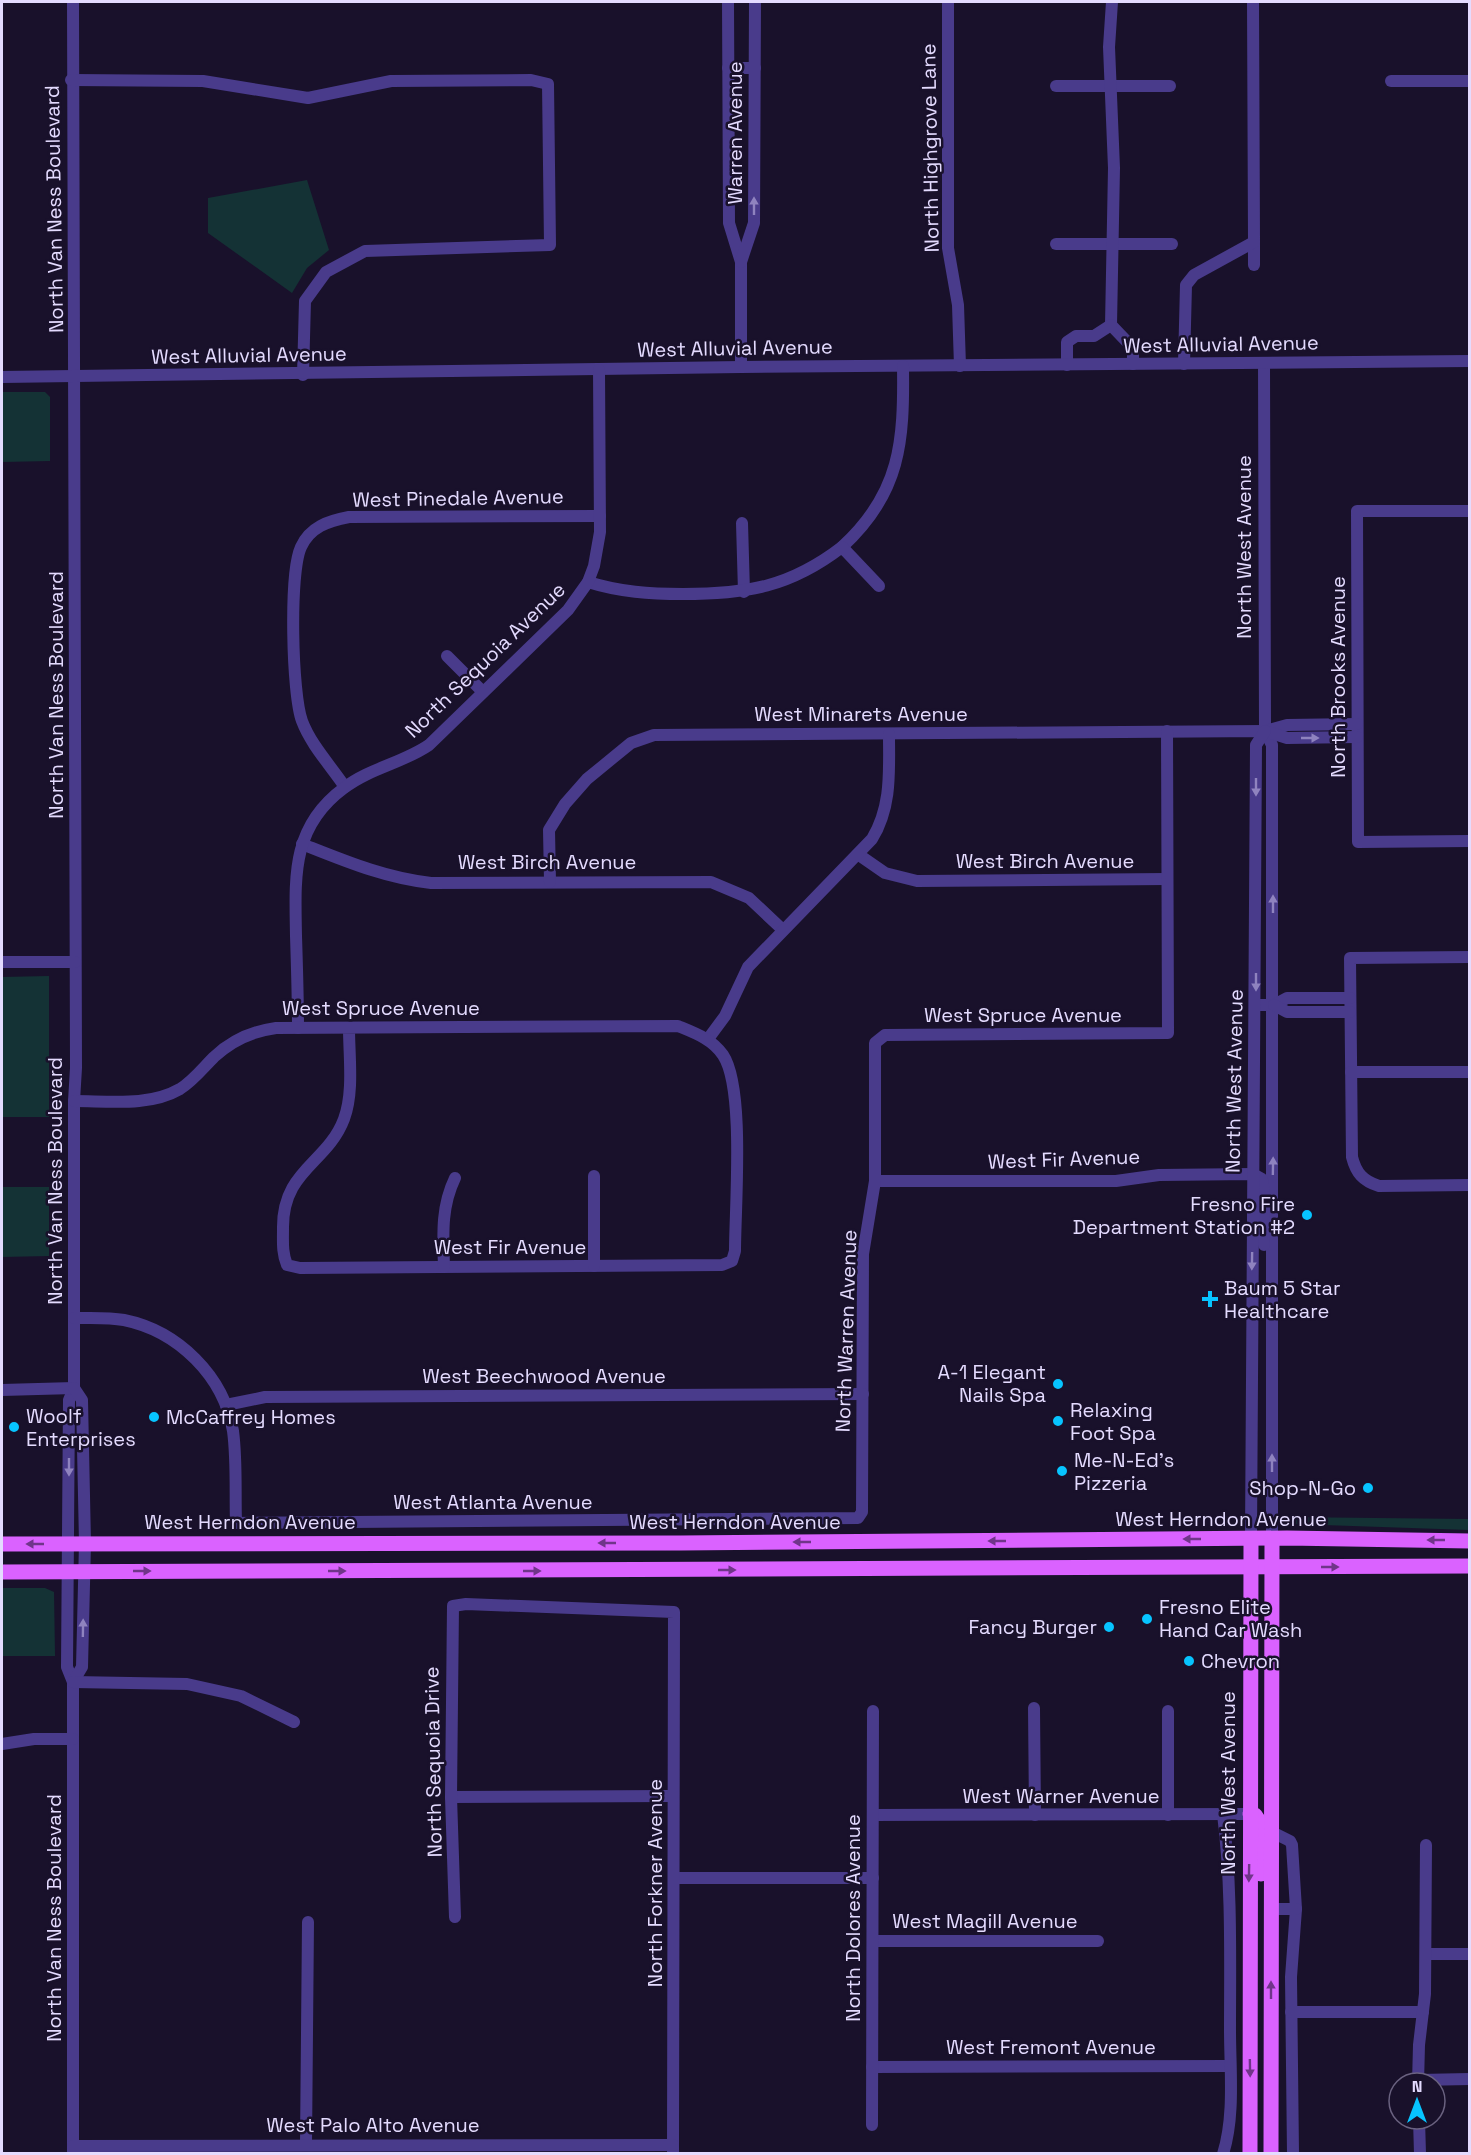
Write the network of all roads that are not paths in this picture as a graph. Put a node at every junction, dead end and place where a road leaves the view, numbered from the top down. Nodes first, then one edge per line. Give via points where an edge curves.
1 (73, 2) edge
2 (728, 2) edge
3 (755, 2) edge
4 (948, 2) edge
5 (1112, 2) edge
6 (1253, 2) edge
7 (728, 68) junction
8 (755, 68) junction
9 (71, 80) junction
10 (1391, 81) dead end
11 (1470, 81) edge
12 (1056, 86) dead end
13 (1112, 86) junction
14 (1170, 86) dead end
15 (1254, 242) junction
16 (1056, 244) dead end
17 (1172, 244) dead end
18 (1111, 245) junction
19 (741, 262) junction
20 (1254, 265) dead end
21 (1111, 325) junction
22 (1470, 361) edge
23 (1264, 363) junction
24 (1133, 364) junction
25 (1184, 364) junction
26 (1067, 365) junction
27 (903, 366) junction
28 (960, 366) junction
29 (741, 367) junction
30 (599, 370) junction
31 (303, 375) junction
32 (2, 377) edge
33 (75, 377) junction
34 (1470, 510) edge
35 (600, 516) junction
36 (742, 523) dead end
37 (842, 547) junction
38 (588, 582) junction
39 (879, 586) dead end
40 (744, 592) junction
41 (447, 656) dead end
42 (483, 692) junction
43 (1357, 724) junction
44 (1167, 731) junction
45 (1265, 731) junction
46 (889, 734) junction
47 (1357, 738) junction
48 (345, 787) junction
49 (1470, 841) edge
50 (302, 844) junction
51 (859, 855) junction
52 (1167, 879) junction
53 (550, 882) junction
54 (783, 930) junction
55 (1470, 957) edge
56 (2, 962) edge
57 (75, 962) junction
58 (1350, 998) junction
59 (1256, 1005) junction
60 (1274, 1005) junction
61 (1350, 1012) junction
62 (298, 1028) junction
63 (349, 1028) junction
64 (879, 1038) joint
65 (708, 1039) junction
66 (1470, 1071) edge
67 (1351, 1072) junction
68 (74, 1101) junction
69 (1253, 1174) junction
70 (594, 1176) dead end
71 (455, 1178) dead end
72 (875, 1181) junction
73 (1470, 1185) edge
74 (1272, 1258) junction
75 (594, 1266) junction
76 (444, 1267) junction
77 (74, 1318) junction
78 (74, 1388) junction
79 (2, 1390) edge
80 (863, 1394) junction
81 (226, 1405) junction
82 (858, 1518) joint
83 (1251, 1539) junction
84 (1272, 1539) junction
85 (1470, 1540) edge
86 (85, 1543) junction
87 (2, 1544) edge
88 (68, 1544) junction
89 (1250, 1566) junction
90 (1272, 1566) junction
91 (1470, 1566) edge
92 (84, 1571) junction
93 (2, 1572) edge
94 (67, 1572) junction
95 (453, 1606) joint
96 (73, 1682) junction
97 (1250, 1684) junction
98 (1034, 1708) dead end
99 (873, 1711) dead end
100 (1168, 1711) dead end
101 (294, 1722) dead end
102 (73, 1739) junction
103 (1250, 1742) junction
104 (2, 1744) edge
105 (1271, 1768) junction
106 (673, 1796) junction
107 (452, 1797) junction
108 (1271, 1809) junction
109 (1223, 1814) junction
110 (873, 1815) junction
111 (1035, 1815) junction
112 (1168, 1815) junction
113 (1250, 1815) junction
114 (1272, 1832) junction
115 (1426, 1845) dead end
116 (674, 1878) junction
117 (873, 1878) junction
118 (1271, 1909) junction
119 (1296, 1910) junction
120 (455, 1917) dead end
121 (308, 1922) dead end
122 (873, 1941) junction
123 (1098, 1941) dead end
124 (1426, 1954) junction
125 (1470, 1954) edge
126 (1291, 2012) junction
127 (1423, 2012) junction
128 (1230, 2066) junction
129 (872, 2067) junction
130 (1419, 2071) edge
131 (1470, 2079) edge
132 (1447, 2080) edge
133 (872, 2125) dead end
134 (1419, 2131) edge
135 (306, 2144) junction
136 (378, 2149) edge
137 (673, 2149) edge
138 (73, 2150) edge
139 (1223, 2154) edge
140 (1250, 2154) edge
141 (1271, 2154) edge
142 (1293, 2154) edge
143 (1420, 2154) edge

1 - 9 street, North Van Ness Boulevard
2 - 7 street, Warren Avenue
3 - 8 street, Warren Avenue
4 - 28 street, North Highgrove Lane via 948,248 958,305
5 - 13 street
6 - 15 street
7 - 8 street
7 - 19 street, Warren Avenue via 729,223
19 -> 8 street, Warren Avenue via 754,223
9 - 31 street via 203,81 308,98 391,81 531,80 548,84 550,245 365,251 326,272 305,301
9 - 33 street, North Van Ness Boulevard
10 - 11 street
12 - 13 street
13 - 14 street
13 - 18 street
15 - 20 street
15 - 25 street via 1190,278 1184,292
16 - 18 street
17 - 18 street
18 - 21 street
19 - 29 street, Warren Avenue
21 - 24 street via 1133,348
21 - 26 street via 1094,336 1076,336 1067,342
22 - 23 street, West Alluvial Avenue
23 - 25 street, West Alluvial Avenue
23 - 45 street, North West Avenue
24 - 25 street, West Alluvial Avenue
24 - 26 street, West Alluvial Avenue
26 - 28 street, West Alluvial Avenue
27 - 28 street, West Alluvial Avenue
27 - 29 street, West Alluvial Avenue
27 - 37 street via 903,425 898,458 877,507 860,531
29 - 30 street, West Alluvial Avenue
30 - 31 street, West Alluvial Avenue
30 - 35 street, North Sequoia Avenue
31 - 33 street, West Alluvial Avenue
32 - 33 street, West Alluvial Avenue
33 - 57 street, North Van Ness Boulevard
34 - 43 street, North Brooks Avenue via 1357,511
35 - 38 street, North Sequoia Avenue via 598,549
35 - 48 street, West Pinedale Avenue via 349,517 317,527 301,546 294,573 296,692 303,723
36 - 40 street
37 - 39 street
37 - 40 street via 794,578
38 - 40 street via 648,594
38 - 42 street, North Sequoia Avenue via 568,610
41 - 42 street
42 - 48 street, North Sequoia Avenue via 429,745
43 - 45 street, West Minarets Avenue via 1287,724
43 - 47 street, North Brooks Avenue
44 - 45 street, West Minarets Avenue
44 - 46 street, West Minarets Avenue
44 - 52 street
45 -> 47 street, West Minarets Avenue via 1287,738
45 -> 59 street, North West Avenue via 1256,745
60 -> 45 street, North West Avenue via 1272,745
46 - 51 street via 885,812
46 - 53 street, West Minarets Avenue via 654,735 631,743 587,779 549,830
47 - 49 street, North Brooks Avenue via 1358,842
48 - 50 street, North Sequoia Avenue via 320,810
50 - 53 street, West Birch Avenue via 401,880
50 - 62 street, North Sequoia Avenue via 295,877
51 - 52 street, West Birch Avenue via 885,873 917,881
51 - 54 street
52 - 64 street, West Spruce Avenue via 1168,1034
53 - 54 street, West Birch Avenue via 711,882 749,898
54 - 65 street via 748,966 725,1016
55 - 58 street via 1350,958
56 - 57 street
57 - 68 street, North Van Ness Boulevard
58 - 60 street via 1287,998
58 - 61 street
59 - 60 street
59 - 69 street, North West Avenue
60 - 61 street via 1287,1012
74 -> 60 street, North West Avenue
61 - 67 street
62 - 63 street, West Spruce Avenue
62 - 68 street, West Spruce Avenue via 263,1030 239,1039 216,1055 192,1080 162,1096 128,1101
63 - 65 street, West Spruce Avenue via 678,1026
63 - 76 street, West Fir Avenue via 348,1108 337,1133 289,1192 283,1218 283,1254 287,1265
64 - 72 street, North Warren Avenue via 875,1043
65 - 75 street, West Fir Avenue via 722,1054 736,1093 732,1261 722,1265
66 - 67 street
67 - 73 street via 1352,1157 1361,1177 1379,1186
68 - 77 street, North Van Ness Boulevard
69 - 72 street, West Fir Avenue via 1159,1175 1116,1181
69 - 74 street via 1262,1179 1264,1249
69 -> 83 street, North West Avenue
70 - 75 street
71 - 76 street via 443,1212
72 - 80 street, North Warren Avenue via 863,1254
84 -> 74 street, North West Avenue
75 - 76 street, West Fir Avenue
77 - 78 street, North Van Ness Boulevard
77 - 81 street via 124,1320 163,1334 207,1371
78 - 79 street
78 - 86 street, North Van Ness Boulevard via 82,1400
78 -> 88 street, North Van Ness Boulevard via 69,1400
80 - 81 street, West Beechwood Avenue via 265,1397
80 - 82 street, North Warren Avenue via 862,1512
81 - 82 street, West Atlanta Avenue via 234,1445 236,1523
83 - 84 main road, West Herndon Avenue
83 -> 86 main road, West Herndon Avenue
83 - 89 main road, North West Avenue
85 -> 84 main road, West Herndon Avenue
84 - 90 main road, North West Avenue
86 - 88 main road, West Herndon Avenue
86 - 92 street, North Van Ness Boulevard
88 -> 87 main road, West Herndon Avenue
88 - 94 street, North Van Ness Boulevard
89 - 90 main road
92 -> 89 main road
89 - 97 main road, North West Avenue
90 -> 91 main road
90 - 105 main road, North West Avenue
92 - 94 main road
96 -> 92 street, North Van Ness Boulevard via 82,1667
93 - 94 main road
94 - 96 street, North Van Ness Boulevard via 67,1668
95 - 106 street, North Forkner Avenue via 674,1612
95 - 107 street, North Sequoia Drive
96 - 101 street via 187,1684 241,1696
96 - 102 street, North Van Ness Boulevard
97 - 103 main road, North West Avenue
97 - 105 main road via 1258,1694 1262,1748
98 - 111 street
99 - 110 street, North Dolores Avenue
100 - 112 street
102 - 104 street
102 - 138 street, North Van Ness Boulevard
103 - 108 main road via 1260,1769 1261,1802
103 - 113 main road, North West Avenue
105 - 108 main road, North West Avenue
106 - 107 street
106 - 116 street, North Forkner Avenue
107 - 120 street, North Sequoia Drive
108 - 114 main road, North West Avenue
109 - 112 street, West Warner Avenue
109 - 113 street, West Warner Avenue
109 - 128 street via 1230,1870
110 - 111 street, West Warner Avenue
110 - 117 street, North Dolores Avenue
111 - 112 street, West Warner Avenue
113 - 118 main road via 1255,1815 1261,1824 1262,1892
113 -> 140 main road, North West Avenue
114 - 118 main road, North West Avenue
114 - 119 street via 1292,1845
115 - 124 street
116 - 117 street
116 - 137 street, North Forkner Avenue
117 - 122 street, North Dolores Avenue
118 - 119 street
141 -> 118 main road, North West Avenue
119 - 126 street
121 - 135 street
122 - 123 street, West Magill Avenue
122 - 129 street, North Dolores Avenue
124 - 125 street
124 - 127 street
126 - 127 street
126 - 142 street
127 - 130 street
128 - 129 street, West Fremont Avenue
128 - 139 street via 1228,2136
129 - 133 street, North Dolores Avenue
131 - 132 street
134 - 143 street
135 - 136 street, West Palo Alto Avenue
135 - 138 street, West Palo Alto Avenue
136 - 137 street, West Palo Alto Avenue

